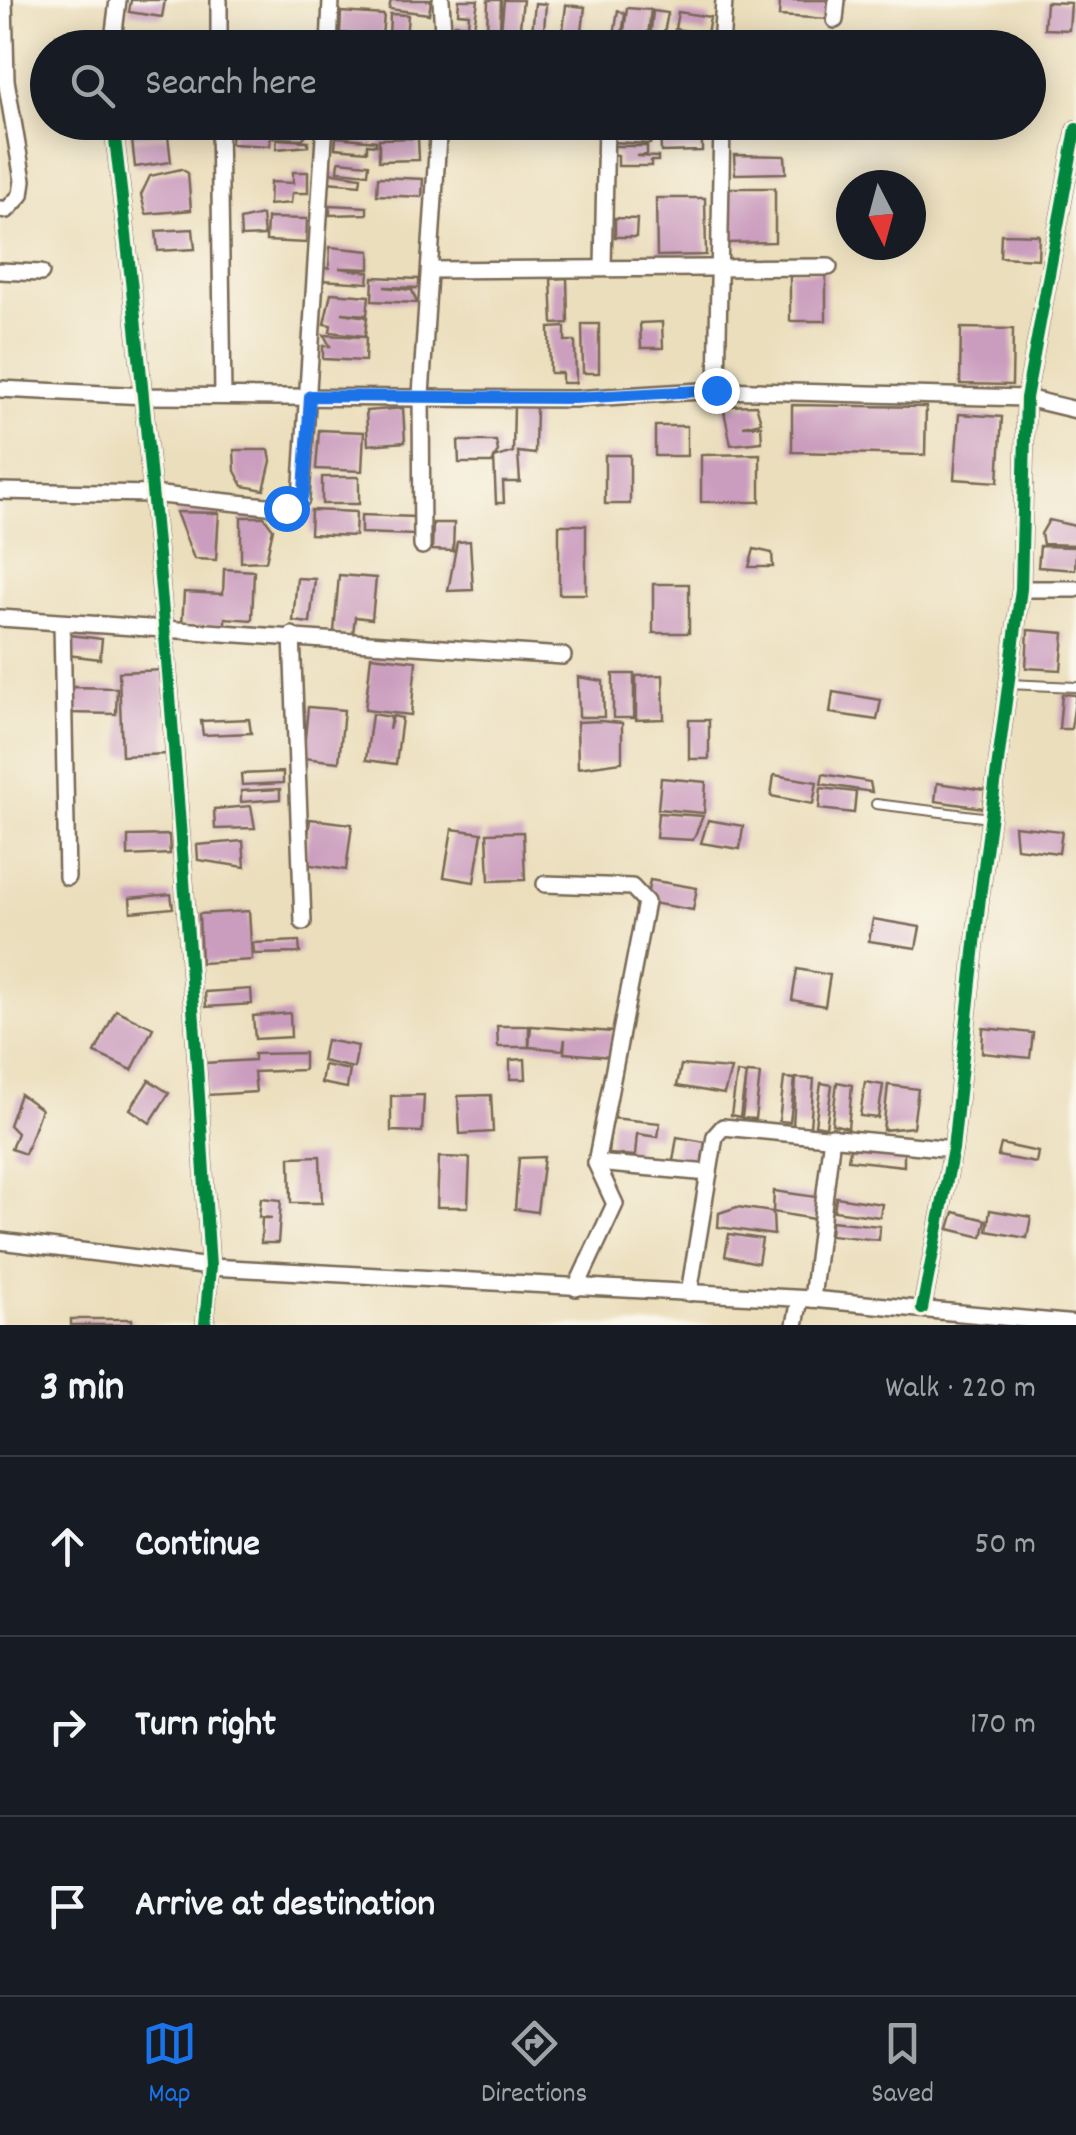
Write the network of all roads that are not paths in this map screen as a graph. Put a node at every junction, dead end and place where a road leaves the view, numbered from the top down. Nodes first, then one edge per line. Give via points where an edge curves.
1 (4, 0) edge
2 (118, 0) edge
3 (219, 0) edge
4 (331, 0) edge
5 (440, 0) edge
6 (724, 0) edge
7 (837, 0) edge
8 (836, 20) dead end
9 (114, 30) edge
10 (218, 30) edge
11 (330, 30) edge
12 (442, 30) edge
13 (722, 30) edge
14 (3, 79) edge
15 (1076, 129) edge
16 (115, 140) edge
17 (220, 140) edge
18 (323, 140) edge
19 (439, 140) edge
20 (606, 140) edge
21 (722, 140) edge
22 (0, 209) edge
23 (829, 266) dead end
24 (603, 268) junction
25 (718, 268) junction
26 (430, 270) junction
27 (0, 271) edge
28 (41, 273) dead end
29 (0, 389) edge
30 (716, 390) junction
31 (146, 396) junction
32 (222, 396) junction
33 (310, 396) junction
34 (421, 396) junction
35 (1026, 398) junction
36 (1076, 410) edge
37 (0, 490) edge
38 (151, 494) junction
39 (422, 546) dead end
40 (1021, 589) junction
41 (1076, 589) edge
42 (0, 618) edge
43 (62, 623) junction
44 (166, 631) junction
45 (292, 635) junction
46 (563, 656) dead end
47 (1008, 684) junction
48 (1076, 687) edge
49 (876, 804) dead end
50 (990, 818) junction
51 (67, 877) dead end
52 (545, 884) dead end
53 (303, 922) dead end
54 (832, 1136) junction
55 (953, 1149) junction
56 (596, 1163) junction
57 (709, 1172) junction
58 (0, 1241) edge
59 (210, 1267) junction
60 (576, 1288) junction
61 (690, 1293) junction
62 (806, 1299) junction
63 (922, 1310) junction
64 (1076, 1324) edge
65 (205, 1325) edge
66 (796, 1325) edge

1 - 14 street
2 - 9 street
3 - 10 street
4 - 11 street
5 - 12 street
6 - 13 street
7 - 8 street
14 - 22 street via 23,180 21,196
15 - 35 street
16 - 31 street
17 - 32 street
18 - 33 street
19 - 26 street
20 - 24 street
21 - 25 street
23 - 25 street
24 - 25 street
24 - 26 street
25 - 30 street
26 - 34 street
27 - 28 street
29 - 31 street
30 - 34 street via 574,398
30 - 35 street
31 - 32 street
31 - 38 street
32 - 33 street
33 - 34 street
33 - 38 street via 304,491 294,504
34 - 39 street
35 - 36 street
35 - 40 street
37 - 38 street
38 - 44 street
40 - 41 street
40 - 47 street
42 - 43 street
43 - 44 street
43 - 51 street
44 - 45 street
44 - 59 street
45 - 46 street
45 - 53 street
47 - 48 lane
47 - 50 street
49 - 50 lane
50 - 55 street
52 - 56 street via 632,887 646,902
54 - 55 street
54 - 57 street via 723,1127
54 - 62 street
55 - 63 street
56 - 57 street
56 - 60 street via 615,1204
57 - 61 street
58 - 59 street
59 - 60 street
59 - 65 street
60 - 61 street
61 - 62 street
62 - 63 street
62 - 66 street
63 - 64 street

